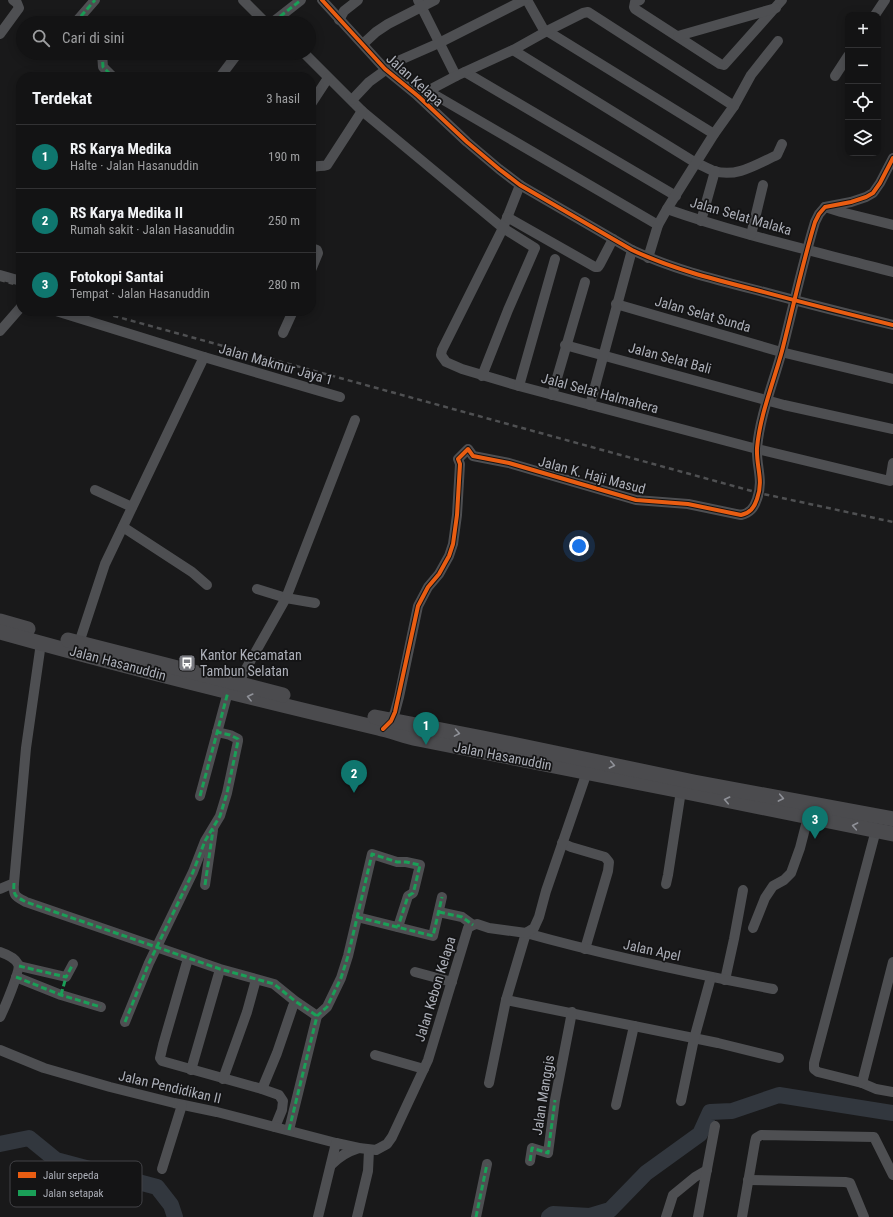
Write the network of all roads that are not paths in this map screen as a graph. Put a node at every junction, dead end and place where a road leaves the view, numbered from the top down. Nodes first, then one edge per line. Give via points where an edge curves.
1 (13, 0) edge
2 (95, 0) edge
3 (243, 0) edge
4 (302, 0) edge
5 (322, 0) edge
6 (358, 0) edge
7 (435, 0) edge
8 (524, 0) edge
9 (527, 0) edge
10 (885, 0) edge
11 (637, 2) edge
12 (419, 4) edge
13 (779, 4) edge
14 (877, 12) edge
15 (81, 16) edge
16 (262, 16) edge
17 (278, 16) edge
18 (339, 20) junction
19 (546, 31) junction
20 (0, 34) edge
21 (678, 36) junction
22 (778, 41) dead end
23 (439, 43) junction
24 (363, 44) junction
25 (513, 50) junction
26 (102, 60) edge
27 (233, 60) edge
28 (311, 60) edge
29 (845, 61) edge
30 (385, 70) junction
31 (108, 72) edge
32 (224, 72) edge
33 (460, 74) junction
34 (835, 76) dead end
35 (328, 78) junction
36 (428, 91) junction
37 (316, 96) edge
38 (418, 96) junction
39 (352, 100) junction
40 (734, 106) junction
41 (362, 110) junction
42 (714, 134) junction
43 (782, 144) dead end
44 (893, 158) edge
45 (696, 163) junction
46 (316, 166) edge
47 (890, 170) edge
48 (715, 171) junction
49 (520, 185) junction
50 (763, 185) dead end
51 (676, 196) junction
52 (825, 207) junction
53 (667, 209) dead end
54 (507, 217) junction
55 (701, 221) junction
56 (658, 225) junction
57 (893, 225) edge
58 (503, 228) junction
59 (751, 235) junction
60 (613, 239) junction
61 (632, 250) junction
62 (806, 250) junction
63 (648, 258) junction
64 (555, 259) dead end
65 (893, 272) edge
66 (0, 275) edge
67 (16, 280) edge
68 (585, 282) dead end
69 (794, 301) junction
70 (616, 304) junction
71 (16, 313) edge
72 (72, 316) edge
73 (291, 316) edge
74 (893, 325) edge
75 (0, 331) edge
76 (283, 333) dead end
77 (565, 345) junction
78 (782, 352) junction
79 (603, 355) junction
80 (204, 357) junction
81 (482, 376) junction
82 (893, 380) edge
83 (519, 386) junction
84 (552, 395) junction
85 (340, 397) dead end
86 (766, 400) junction
87 (590, 405) junction
88 (355, 420) dead end
89 (893, 429) edge
90 (757, 449) junction
91 (893, 463) edge
92 (95, 490) dead end
93 (132, 507) junction
94 (123, 527) junction
95 (207, 585) dead end
96 (257, 589) dead end
97 (286, 598) junction
98 (315, 603) dead end
99 (0, 621) edge
100 (0, 632) edge
101 (41, 643) junction
102 (79, 643) junction
103 (233, 688) junction
104 (387, 725) junction
105 (217, 732) junction
106 (588, 767) junction
107 (681, 791) junction
108 (200, 796) dead end
109 (808, 817) junction
110 (893, 819) edge
111 (214, 828) junction
112 (876, 830) junction
113 (893, 834) edge
114 (562, 843) junction
115 (14, 883) junction
116 (666, 884) dead end
117 (205, 885) dead end
118 (0, 889) edge
119 (743, 890) dead end
120 (442, 897) dead end
121 (439, 912) junction
122 (356, 916) junction
123 (472, 925) junction
124 (398, 927) junction
125 (753, 928) dead end
126 (526, 933) junction
127 (157, 947) junction
128 (585, 949) junction
129 (0, 952) edge
130 (187, 962) dead end
131 (893, 962) edge
132 (73, 964) dead end
133 (19, 966) junction
134 (415, 972) dead end
135 (219, 973) dead end
136 (16, 977) junction
137 (66, 977) junction
138 (712, 977) junction
139 (725, 980) junction
140 (452, 982) junction
141 (255, 984) dead end
142 (773, 989) dead end
143 (61, 995) junction
144 (506, 1000) junction
145 (293, 1006) dead end
146 (101, 1007) dead end
147 (572, 1012) junction
148 (317, 1016) junction
149 (0, 1017) edge
150 (126, 1022) dead end
151 (634, 1026) junction
152 (694, 1038) junction
153 (0, 1050) edge
154 (375, 1055) dead end
155 (779, 1058) dead end
156 (424, 1069) junction
157 (191, 1070) junction
158 (223, 1079) junction
159 (489, 1083) dead end
160 (862, 1083) junction
161 (262, 1088) junction
162 (893, 1092) edge
163 (681, 1101) dead end
164 (182, 1105) junction
165 (616, 1105) dead end
166 (715, 1126) dead end
167 (275, 1127) junction
168 (289, 1130) junction
169 (336, 1142) junction
170 (359, 1148) junction
171 (369, 1150) junction
172 (530, 1161) dead end
173 (487, 1164) dead end
174 (331, 1165) junction
175 (162, 1169) dead end
176 (707, 1170) junction
177 (893, 1175) edge
178 (748, 1180) junction
179 (318, 1217) edge
180 (357, 1217) edge
181 (476, 1217) edge
182 (666, 1217) edge
183 (698, 1217) edge
184 (742, 1217) edge
185 (864, 1217) edge

1 - 20 street via 19,8
2 - 15 street
3 - 16 street
4 - 17 street
5 - 18 street, Jalan Kelapa
6 - 18 street via 344,11
7 - 12 street
8 - 23 street
9 - 19 street
10 - 14 street
11 - 21 street via 635,9
12 - 23 street
12 - 24 street via 376,32
13 - 21 street
13 - 21 street via 724,66
18 - 24 street, Jalan Kelapa
19 - 25 street
19 - 40 street via 588,12
19 - 42 street
22 - 40 street via 751,75
23 - 30 street via 398,61
23 - 33 street
24 - 30 street, Jalan Kelapa
25 - 33 street
25 - 45 street
26 - 31 street via 102,67
27 - 32 street
28 - 35 street
29 - 34 street
30 - 38 street, Jalan Kelapa
30 - 39 street
33 - 36 street
33 - 51 street
35 - 37 street
35 - 39 street
36 - 38 street
36 - 56 street
38 - 49 street, Jalan Kelapa via 467,142
39 - 41 street
40 - 42 street
41 - 46 street via 327,165
41 - 58 street
42 - 45 street
43 - 48 street via 778,155 742,172
44 - 47 street
45 - 48 street
45 - 51 street
47 - 52 street via 876,190 866,197
48 - 55 street
49 - 54 street
49 - 60 street, Jalan Kelapa
50 - 59 street
51 - 56 street
52 - 57 street
52 - 62 street, Jalan K. Haji Masud via 815,222
53 - 55 street, Jalan Selat Malaka
54 - 58 street
54 - 60 street via 595,267 600,264
55 - 59 street, Jalan Selat Malaka
56 - 63 street
58 - 81 street via 535,248
58 - 81 street, Jalal Selat Halmahera via 441,355 446,362
59 - 62 street, Jalan Selat Malaka
60 - 61 street, Jalan Kelapa
61 - 63 street, Jalan Kelapa
61 - 70 street
62 - 65 street, Jalan Selat Malaka
62 - 69 street, Jalan K. Haji Masud
63 - 69 street, Jalan Kelapa
64 - 83 street
66 - 67 street
68 - 77 street
69 - 74 street, Jalan Kelapa
69 - 78 street, Jalan K. Haji Masud
70 - 78 street, Jalan Selat Sunda
70 - 79 street
71 - 75 street
72 - 80 street, Jalan Makmur Jaya 1
73 - 76 street
77 - 79 street, Jalan Selat Bali
77 - 84 street
78 - 82 street, Jalan Selat Sunda
78 - 86 street, Jalan K. Haji Masud
79 - 86 street, Jalan Selat Bali
79 - 87 street
80 - 85 street, Jalan Makmur Jaya 1
80 - 93 street
81 - 83 street, Jalal Selat Halmahera
83 - 84 street, Jalal Selat Halmahera
84 - 87 street, Jalal Selat Halmahera
86 - 89 street, Jalan Selat Bali
86 - 90 street, Jalan K. Haji Masud
87 - 90 street, Jalal Selat Halmahera
88 - 97 street
90 - 91 street, Jalal Selat Halmahera via 890,481
90 - 104 street, Jalan K. Haji Masud via 760,490 754,507 741,515 688,504 636,500 509,463 473,456 468,450 458,459 460,464 453,544 440,574 428,587 418,606 399,697
92 - 93 street
93 - 94 street
94 - 95 street via 192,572
94 - 102 street via 105,564
96 - 97 street
97 - 98 street
97 - 103 street
99 - 102 highway, Jalan Hasanuddin
100 - 101 highway, Jalan Hasanuddin
101 - 103 highway, Jalan Hasanuddin
101 - 115 street via 26,748
102 - 103 highway, Jalan Hasanuddin
103 - 104 highway, Jalan Hasanuddin
103 - 105 street
104 - 106 highway, Jalan Hasanuddin via 418,740
105 - 108 street
105 - 111 street via 235,737 238,741 227,793
106 - 107 highway, Jalan Hasanuddin
106 -> 110 highway, Jalan Hasanuddin via 700,783
106 - 114 street
109 -> 107 highway, Jalan Hasanuddin
107 - 116 street
112 -> 109 highway, Jalan Hasanuddin
109 - 125 street via 791,873 773,886 765,898
111 - 117 street
111 - 127 street via 205,841
112 - 113 highway, Jalan Hasanuddin
112 - 160 street via 814,1063 814,1070 818,1072
114 - 126 street via 539,917 534,928
114 - 128 street via 605,857 609,862
115 - 118 street
115 - 127 street via 13,892 16,897 26,902
119 - 139 street
120 - 121 street
121 - 123 street via 462,917
121 - 124 street via 433,936
122 - 124 street
122 - 124 street via 372,854 397,862 420,865 413,893 408,896
122 - 148 street via 341,978 327,1007
123 - 126 street, Jalan Kebon Kelapa
123 - 140 street, Jalan Kebon Kelapa via 466,933
126 - 128 street, Jalan Apel
126 - 144 street
127 - 148 street via 274,984
127 - 150 street
128 - 138 street, Jalan Apel
129 - 133 street via 18,962
130 - 157 street via 160,1058 162,1061
131 - 160 street
132 - 137 street
133 - 136 street
133 - 137 street
134 - 140 street
135 - 157 street
136 - 143 street
136 - 149 street
137 - 143 street
138 - 139 street, Jalan Apel
138 - 152 street
139 - 142 street, Jalan Apel
140 - 156 street, Jalan Kebon Kelapa
141 - 158 street
143 - 146 street
144 - 147 street
144 - 159 street
145 - 161 street
147 - 151 street
147 - 172 street, Jalan Manggis via 548,1153 532,1148
148 - 168 street
151 - 152 street
151 - 165 street
152 - 155 street
152 - 163 street
153 - 164 street, Jalan Pendidikan II via 73,1077
154 - 156 street
156 - 171 street, Jalan Kebon Kelapa via 392,1138 383,1147
157 - 158 street
158 - 161 street
160 - 162 street
161 - 167 street via 279,1095 282,1099 282,1110
164 - 167 street, Jalan Pendidikan II
164 - 175 street
166 - 176 street
167 - 168 street, Jalan Pendidikan II
168 - 169 street, Jalan Pendidikan II
169 - 170 street
169 - 174 street
170 - 171 street
170 - 174 street via 347,1152
171 - 180 street via 368,1171
173 - 181 street
174 - 179 street
176 - 182 street via 673,1195
176 - 183 street
177 - 178 street via 871,1137 761,1135 756,1138
178 - 184 street
178 - 185 street via 850,1183

